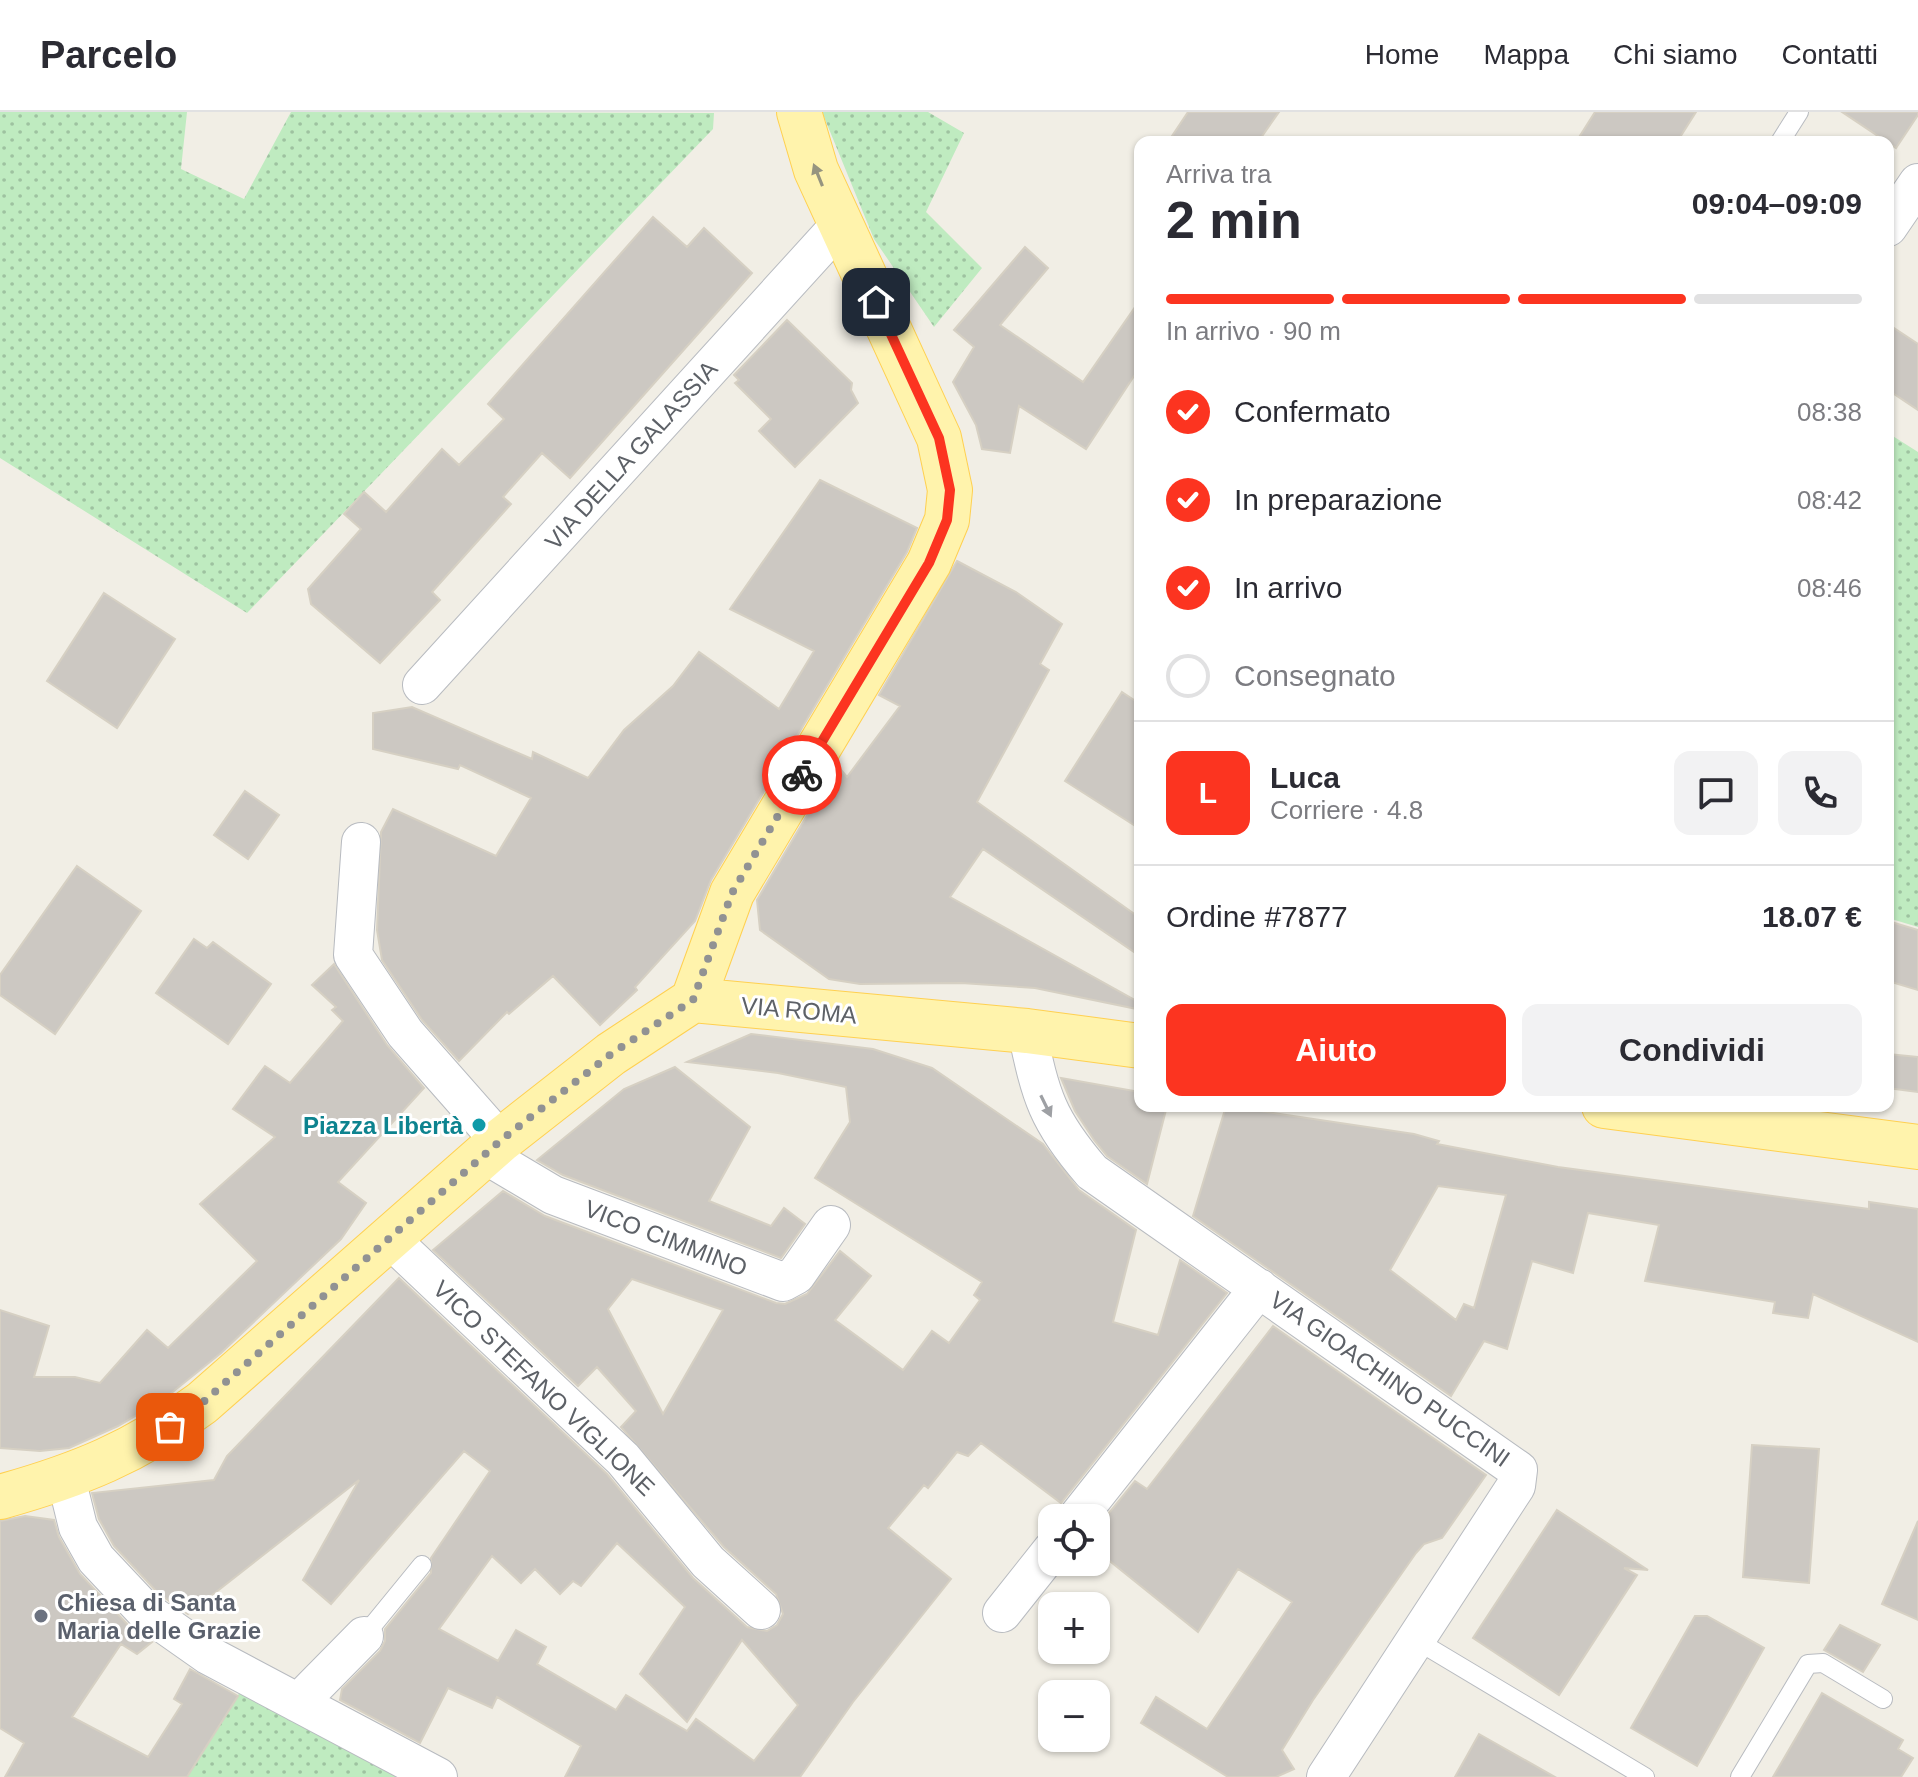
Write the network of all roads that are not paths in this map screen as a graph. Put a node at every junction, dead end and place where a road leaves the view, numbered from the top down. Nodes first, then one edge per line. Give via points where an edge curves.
1 (799, 112) edge
2 (1799, 112) edge
3 (1784, 136) edge
4 (1918, 183) edge
5 (1894, 218) edge
6 (840, 225) junction
7 (422, 685) dead end
8 (361, 842) dead end
9 (693, 1000) junction
10 (1027, 1031) junction
11 (1134, 1045) edge
12 (1650, 1112) edge
13 (1918, 1147) edge
14 (492, 1148) junction
15 (831, 1225) dead end
16 (389, 1238) junction
17 (1259, 1288) junction
18 (66, 1478) junction
19 (0, 1497) edge
20 (1088, 1504) edge
21 (422, 1565) dead end
22 (1038, 1568) edge
23 (761, 1610) dead end
24 (1002, 1613) dead end
25 (364, 1636) joint
26 (1416, 1640) junction
27 (1883, 1699) dead end
28 (298, 1703) junction
29 (438, 1777) edge
30 (1326, 1777) edge
31 (1645, 1777) edge
32 (1740, 1777) edge

6 -> 1 main road
2 - 3 lane
4 - 5 street
6 - 7 street, VIA DELLA GALASSIA
6 - 9 main road via 939,438 950,490 947,520 929,563 732,893
8 - 14 street via 353,955
9 - 10 main road, VIA ROMA
9 - 14 main road via 611,1054
10 - 11 main road, VIA ROMA
10 -> 17 street, VIA GIOACHINO PUCCINI via 1040,1096 1092,1172
12 - 13 main road
14 - 15 street, VICO CIMMINO via 553,1195 783,1282 796,1275
14 - 16 main road
16 - 18 main road via 202,1403 139,1447
16 - 23 street, VICO STEFANO VIGLIONE via 623,1459 708,1562
17 - 20 street
17 - 26 street, VIA GIOACHINO PUCCINI via 1518,1470 1516,1486
18 - 19 main road
18 - 28 street via 78,1527 124,1592 183,1639
21 - 25 lane
22 - 24 street
25 - 28 street
26 - 30 street, VIA GIOACHINO PUCCINI
26 - 31 lane
27 - 32 lane via 1823,1663 1808,1664
28 - 29 street

